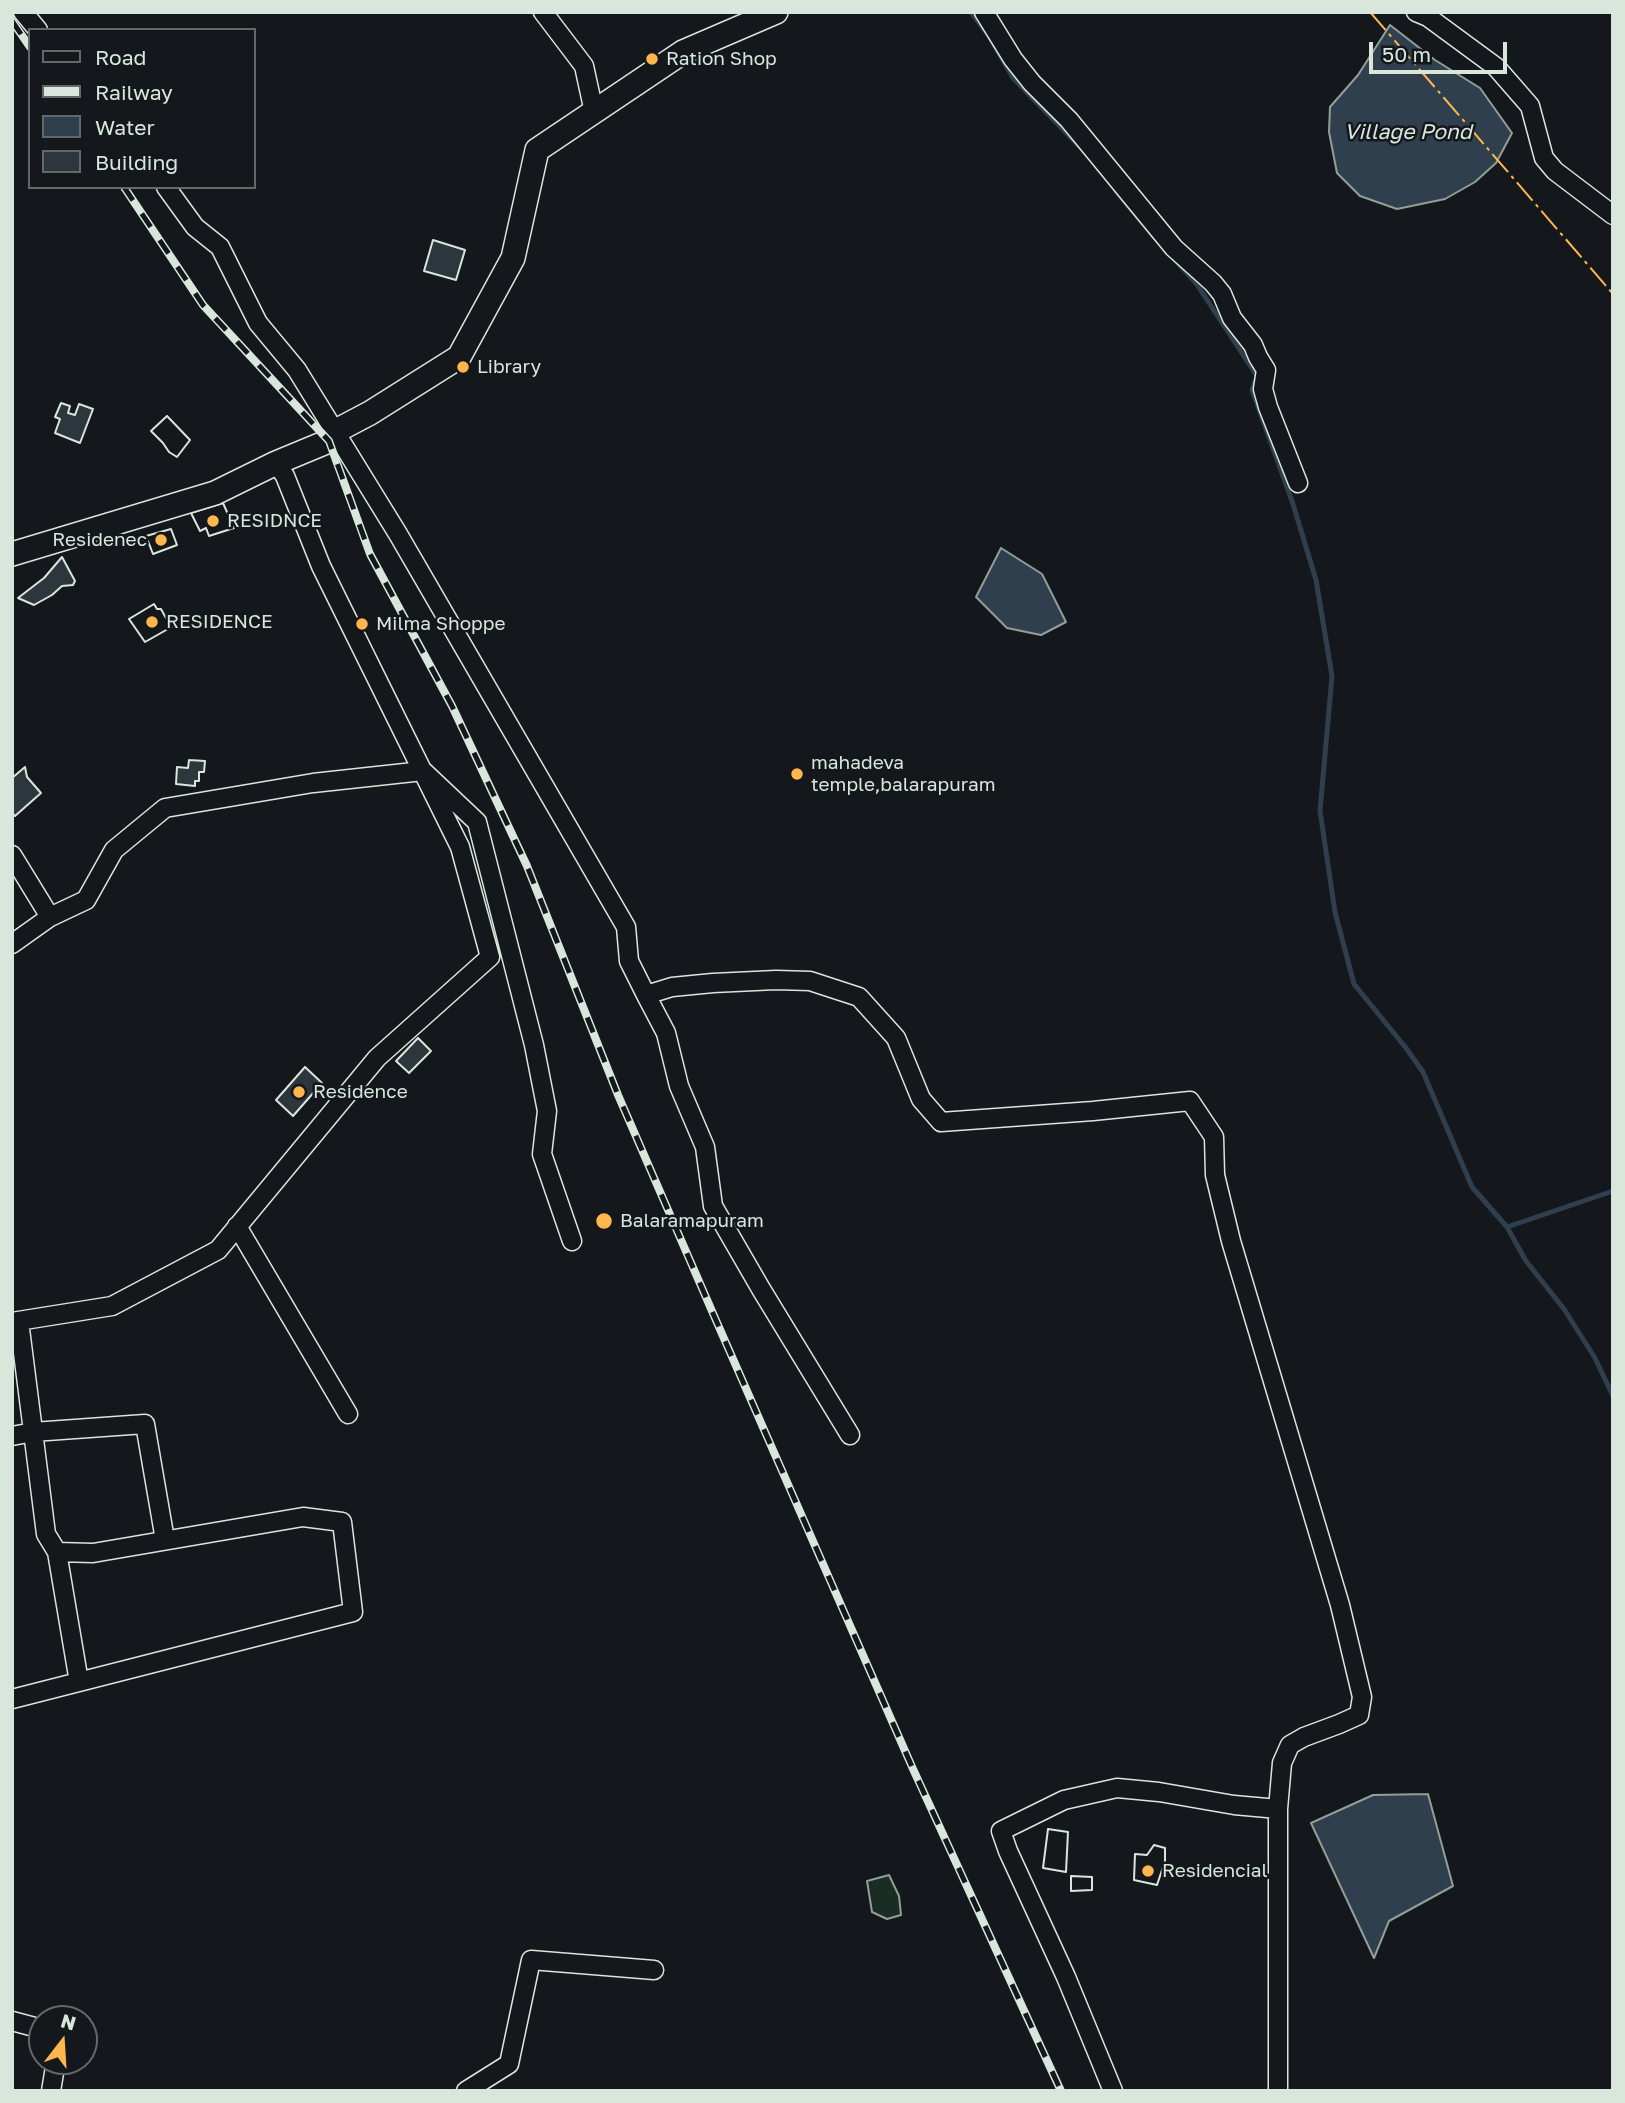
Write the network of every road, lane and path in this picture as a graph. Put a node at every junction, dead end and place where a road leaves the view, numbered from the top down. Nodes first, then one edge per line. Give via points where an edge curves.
1 (23, 12) edge
2 (543, 12) edge
3 (776, 12) edge
4 (984, 12) edge
5 (1416, 12) edge
6 (36, 28) edge
7 (594, 112) junction
8 (167, 189) edge
9 (1613, 215) edge
10 (334, 432) junction
11 (276, 463) junction
12 (1298, 483) dead end
13 (12, 554) edge
14 (423, 771) junction
15 (12, 855) edge
16 (50, 917) junction
17 (12, 944) edge
18 (646, 995) junction
19 (237, 1226) junction
20 (572, 1241) dead end
21 (16, 1322) edge
22 (348, 1414) dead end
23 (33, 1432) junction
24 (850, 1435) dead end
25 (12, 1436) edge
26 (165, 1540) junction
27 (57, 1552) junction
28 (79, 1682) junction
29 (12, 1699) edge
30 (1278, 1810) junction
31 (654, 1970) dead end
32 (466, 2091) edge
33 (1113, 2091) edge
34 (1278, 2091) edge

1 - 6 street
2 - 7 street via 584,66
3 - 7 main road via 683,52
4 - 12 street via 1032,83 1069,120 1174,248 1222,294 1266,370 1263,388 1268,407
5 - 9 street via 1496,67 1530,106 1545,158 1555,171
7 - 10 main road via 537,150 513,258 458,357
8 - 10 street via 195,227 220,247 258,323 297,370
10 - 11 main road via 329,441
10 - 18 street via 626,927 629,961
11 - 13 main road via 215,493
11 - 14 street via 321,566
14 - 16 street via 313,783 166,808 114,850 86,900
14 - 19 street via 460,847 490,957 377,1058
14 - 20 street via 477,822 547,1111 542,1154
15 - 16 street
16 - 17 street
18 - 24 street via 666,1032 679,1086 705,1147 713,1206
18 - 30 street via 673,987 776,980 810,981 859,997 896,1038 921,1099 941,1122 1190,1101 1214,1137 1215,1174 1231,1241 1340,1605 1362,1697 1359,1715 1290,1745 1283,1763
19 - 21 street via 218,1250 112,1306
19 - 22 street
21 - 23 street
23 - 25 street
23 - 26 street via 145,1424
23 - 27 street via 46,1534
26 - 27 street via 93,1553
26 - 28 street via 303,1517 342,1522 353,1612
27 - 28 street
28 - 29 street
30 - 33 street via 1117,1788 1064,1800 1001,1830
30 - 34 street
31 - 32 street via 531,1960 509,2064

